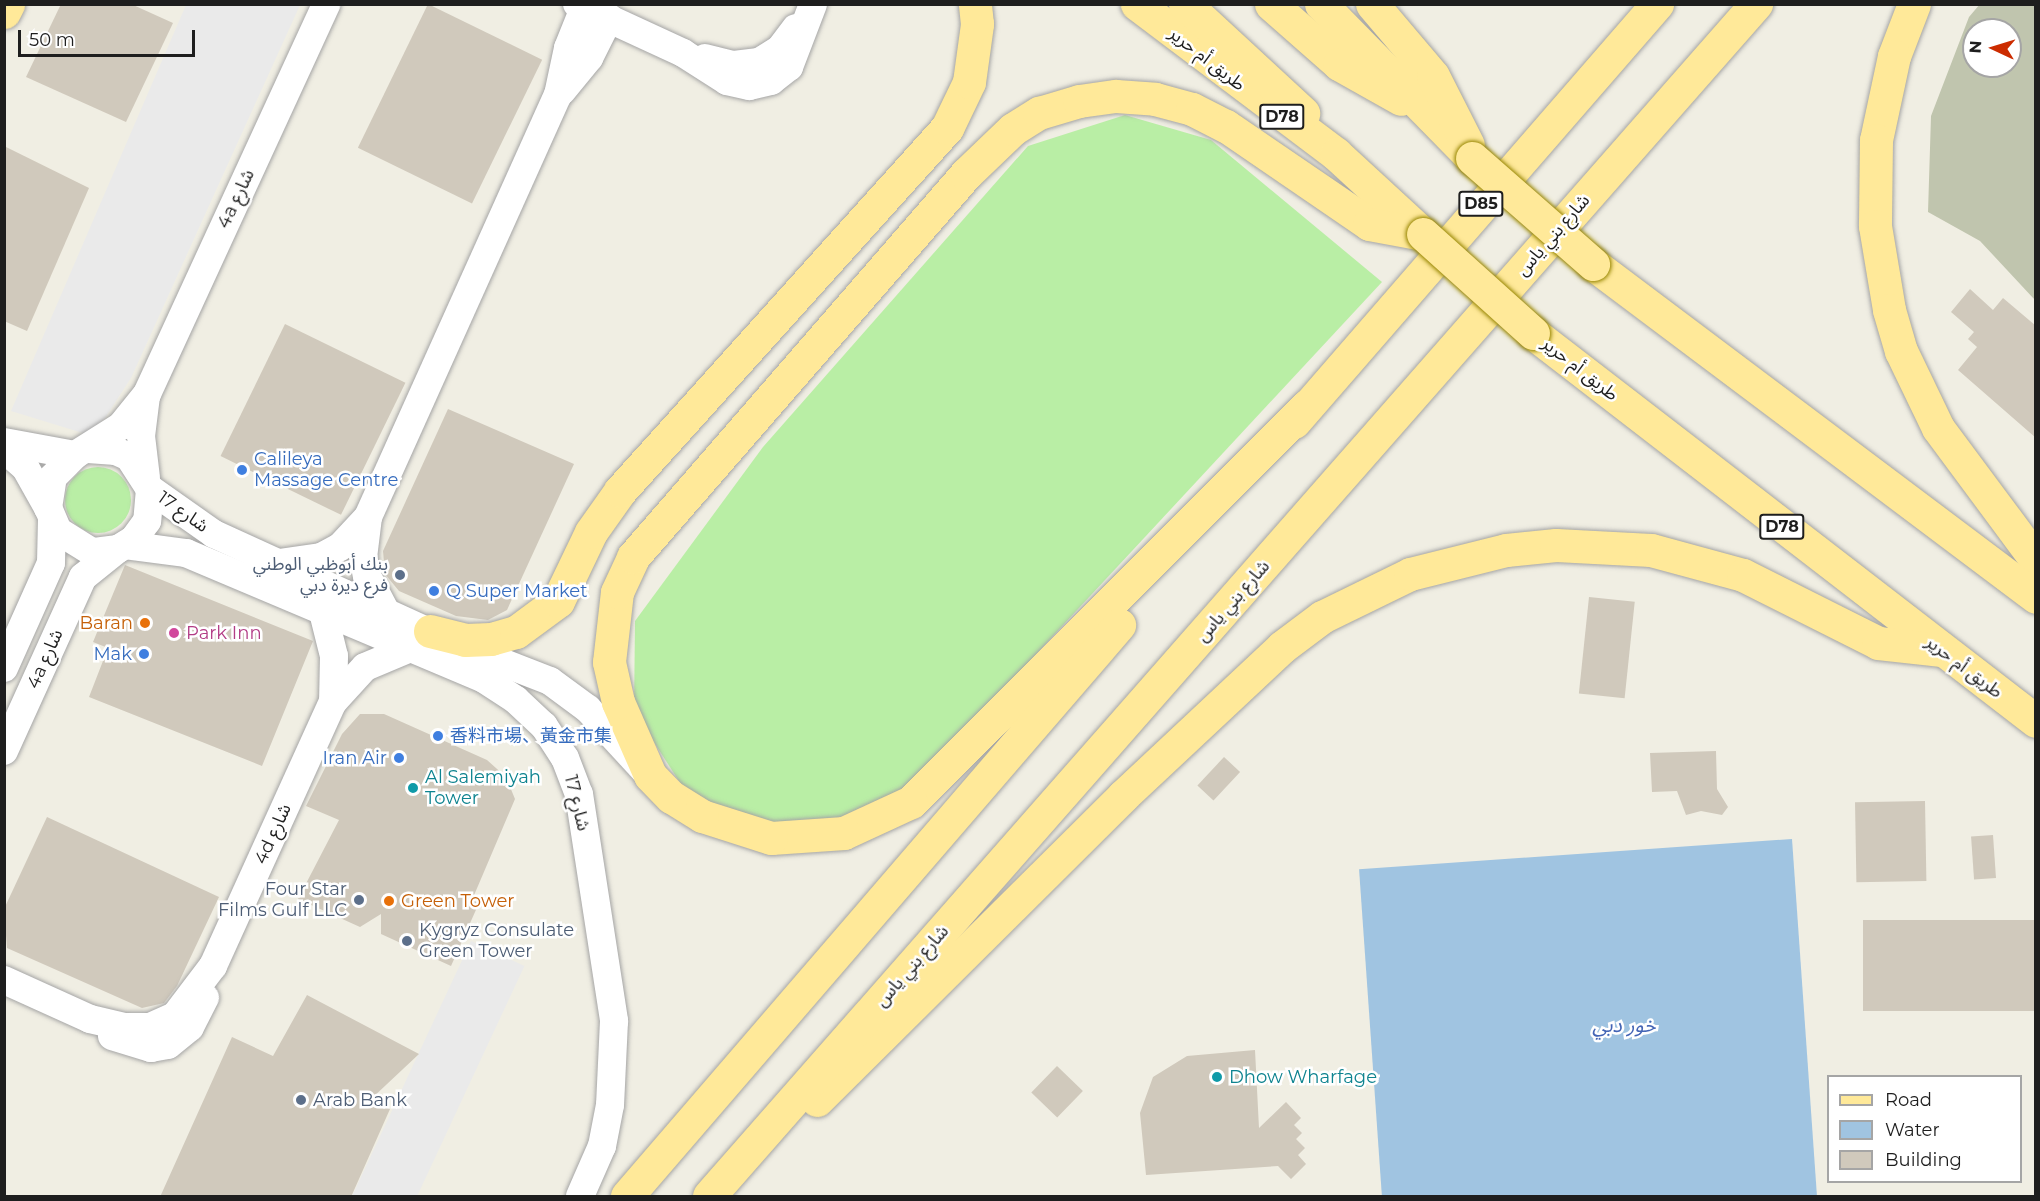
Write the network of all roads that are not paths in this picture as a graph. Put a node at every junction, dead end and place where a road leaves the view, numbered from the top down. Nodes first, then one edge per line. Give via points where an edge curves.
1 (8, 4) edge
2 (326, 4) edge
3 (812, 4) edge
4 (975, 4) edge
5 (1137, 4) edge
6 (1185, 4) edge
7 (1271, 4) edge
8 (1321, 4) edge
9 (1372, 4) edge
10 (1657, 4) edge
11 (1756, 4) edge
12 (1914, 4) edge
13 (590, 10) edge
14 (4, 12) edge
15 (1422, 107) junction
16 (1336, 154) junction
17 (1472, 158) junction
18 (1423, 234) junction
19 (147, 394) junction
20 (1307, 406) junction
21 (4, 442) edge
22 (4, 449) edge
23 (82, 452) junction
24 (148, 483) junction
25 (50, 514) junction
26 (368, 517) junction
27 (122, 547) junction
28 (2036, 560) edge
29 (279, 563) junction
30 (2036, 597) edge
31 (322, 612) junction
32 (386, 612) junction
33 (419, 640) junction
34 (1940, 650) junction
35 (4, 668) edge
36 (333, 702) junction
37 (2036, 721) edge
38 (4, 751) edge
39 (650, 775) junction
40 (4, 980) edge
41 (736, 1165) junction
42 (580, 1197) edge
43 (627, 1197) edge
44 (709, 1197) edge

1 - 14 main road
2 - 19 street, 4a شارع
3 - 13 street via 796,57 771,81 737,84 683,53
4 - 33 main road via 977,24 969,82 947,128 620,490 591,532 558,601 516,632 491,639
5 - 16 main road, طريق أم حرير / D78
6 - 16 main road via 1276,84
7 - 15 main road via 1339,64
8 - 15 main road
9 - 17 main road via 1450,102
10 - 20 main road, D85
11 - 41 main road, شارع بني ياس
12 - 28 main road via 1894,56 1876,140 1875,226 1888,310 1901,351 1938,428
13 - 26 street via 568,48 558,95
15 - 17 main road
16 - 18 main road, طريق أم حرير / D78
17 - 30 main road, bridge via 1593,264
18 - 34 main road, طريق أم حرير / D78, bridge via 1533,333
18 - 39 main road via 1369,224 1226,126 1192,109 1155,99 1116,96 1079,101 1040,113 1014,129 966,174 633,557 617,592 609,662 618,702
19 - 23 street, 4a شارع via 121,426
19 - 24 street, 4a شارع via 141,436
20 - 39 main road via 911,802 844,833 771,838 702,816 671,796
20 - 43 main road, D85
21 - 23 street
22 - 25 street via 25,467
23 - 24 street via 116,451 139,466
23 - 25 street via 53,477
24 - 27 street via 147,521
24 - 29 street, شارع 17 via 197,524
25 - 27 street via 79,548
25 - 35 street, 4a شارع via 51,563
26 - 29 street via 340,547 321,557
26 - 32 street via 363,556 367,576
27 - 31 street, شارع 17 via 186,553
27 - 38 street, 4a شارع via 83,577
29 - 32 street, شارع 17
31 - 33 street, شارع 17
31 - 36 street, 4d شارع via 334,656
32 - 33 street, شارع 17
33 - 36 street, 4d شارع via 365,667
33 - 39 street, شارع 17 via 550,681 588,709
33 - 42 street, شارع 17 via 516,700 544,726 565,758 579,794 614,1021 614,1063 602,1146
34 - 37 main road, طريق أم حرير / D78
34 - 41 main road via 1878,643 1743,575 1651,550 1568,545 1506,550 1401,578 1322,617 1281,646 1123,796 855,1066
36 - 40 street, 4d شارع via 213,966 212,984 190,1027 176,1041 90,1019
41 - 44 main road, شارع بني ياس

